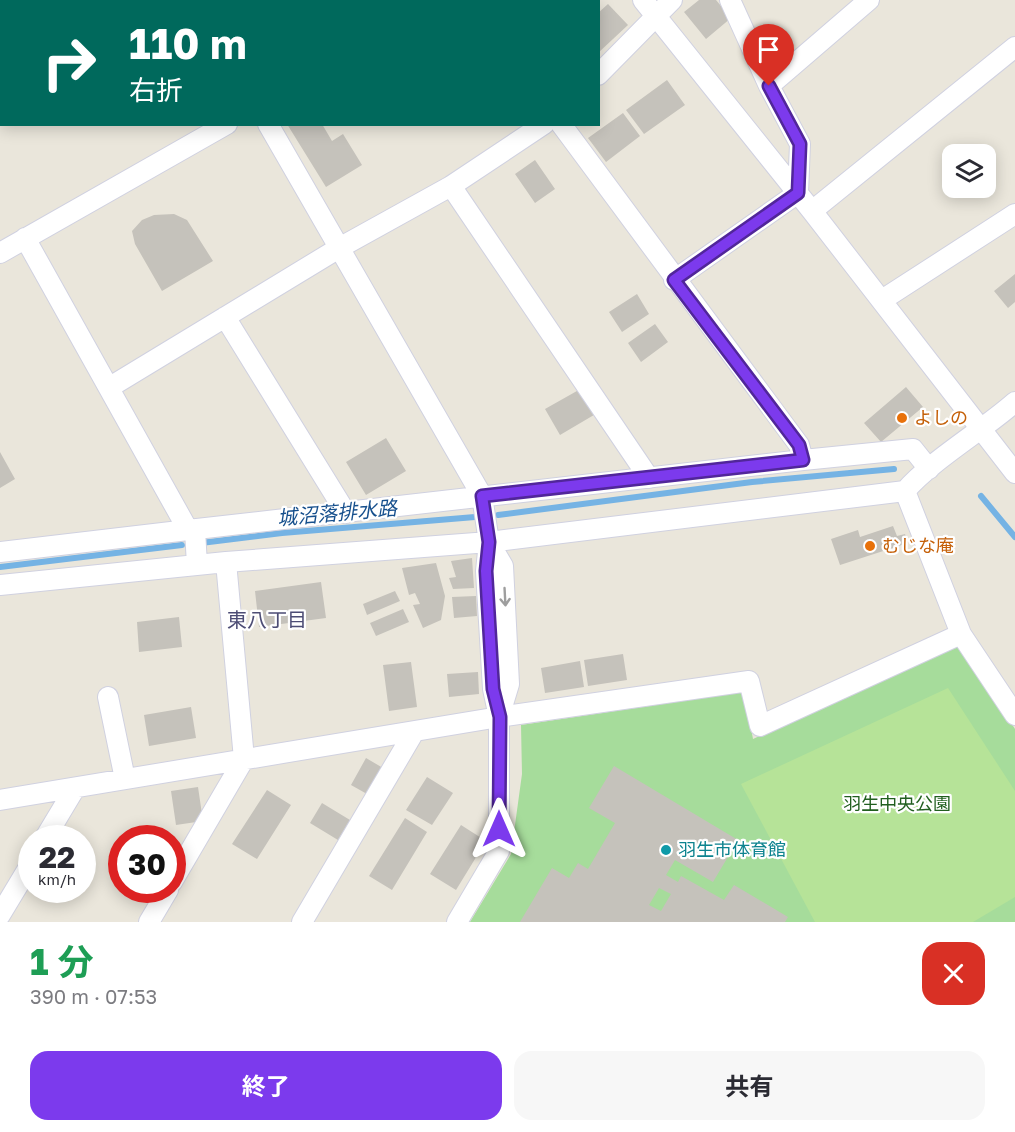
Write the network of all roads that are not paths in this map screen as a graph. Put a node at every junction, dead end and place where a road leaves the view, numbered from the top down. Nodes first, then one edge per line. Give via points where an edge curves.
1 (643, 0) edge
2 (672, 0) edge
3 (730, 0) edge
4 (869, 0) edge
5 (657, 18) junction
6 (1015, 47) edge
7 (600, 73) edge
8 (769, 86) junction
9 (223, 126) edge
10 (269, 126) edge
11 (541, 126) edge
12 (562, 126) edge
13 (451, 186) junction
14 (798, 193) junction
15 (813, 211) junction
16 (1015, 214) edge
17 (26, 238) junction
18 (339, 248) junction
19 (0, 253) edge
20 (674, 280) junction
21 (882, 300) junction
22 (225, 317) junction
23 (110, 387) junction
24 (1015, 402) edge
25 (984, 429) junction
26 (803, 460) junction
27 (929, 469) junction
28 (1015, 473) edge
29 (649, 478) junction
30 (905, 491) junction
31 (482, 496) junction
32 (346, 513) junction
33 (191, 530) junction
34 (489, 542) junction
35 (0, 552) edge
36 (225, 562) junction
37 (197, 565) junction
38 (0, 585) edge
39 (961, 634) junction
40 (108, 697) dead end
41 (1015, 715) edge
42 (500, 717) junction
43 (414, 732) junction
44 (244, 759) junction
45 (125, 780) junction
46 (75, 788) junction
47 (0, 800) edge
48 (53, 825) edge
49 (186, 858) edge
50 (18, 885) edge
51 (160, 903) edge
52 (0, 915) edge
53 (149, 922) edge
54 (302, 922) edge
55 (457, 922) edge

1 - 5 street
2 - 5 street
3 - 8 street
4 - 8 street
5 - 7 street
5 - 14 street
6 - 15 street
8 - 14 street via 800,144
9 - 17 street
10 - 18 street
11 - 13 street
12 - 20 street
13 - 18 street
13 - 29 street
14 - 15 street
14 - 20 street
15 - 21 street
16 - 21 street
17 - 19 street
17 - 23 street
18 - 22 street
18 - 31 street
20 - 26 street via 799,445
21 - 25 street
22 - 23 street
22 - 32 street
23 - 33 street
24 - 25 street
25 - 27 street
25 - 28 street
26 - 27 street via 913,449
26 - 29 street
27 - 30 street
29 - 31 street
30 - 34 street
30 - 39 street
31 - 32 street
31 - 34 street
32 - 33 street
33 - 35 street
33 - 37 street
34 - 36 street
34 - 42 street via 503,566 509,684
36 - 37 street
36 - 44 street
37 - 38 street
39 - 41 street
39 - 42 street via 760,726 749,681
40 - 45 street
42 - 43 street
42 - 55 street via 499,851
43 - 44 street
43 - 54 street
44 - 45 street
44 - 49 street
45 - 46 street
46 - 47 street
46 - 48 street
50 - 52 street
51 - 53 street

